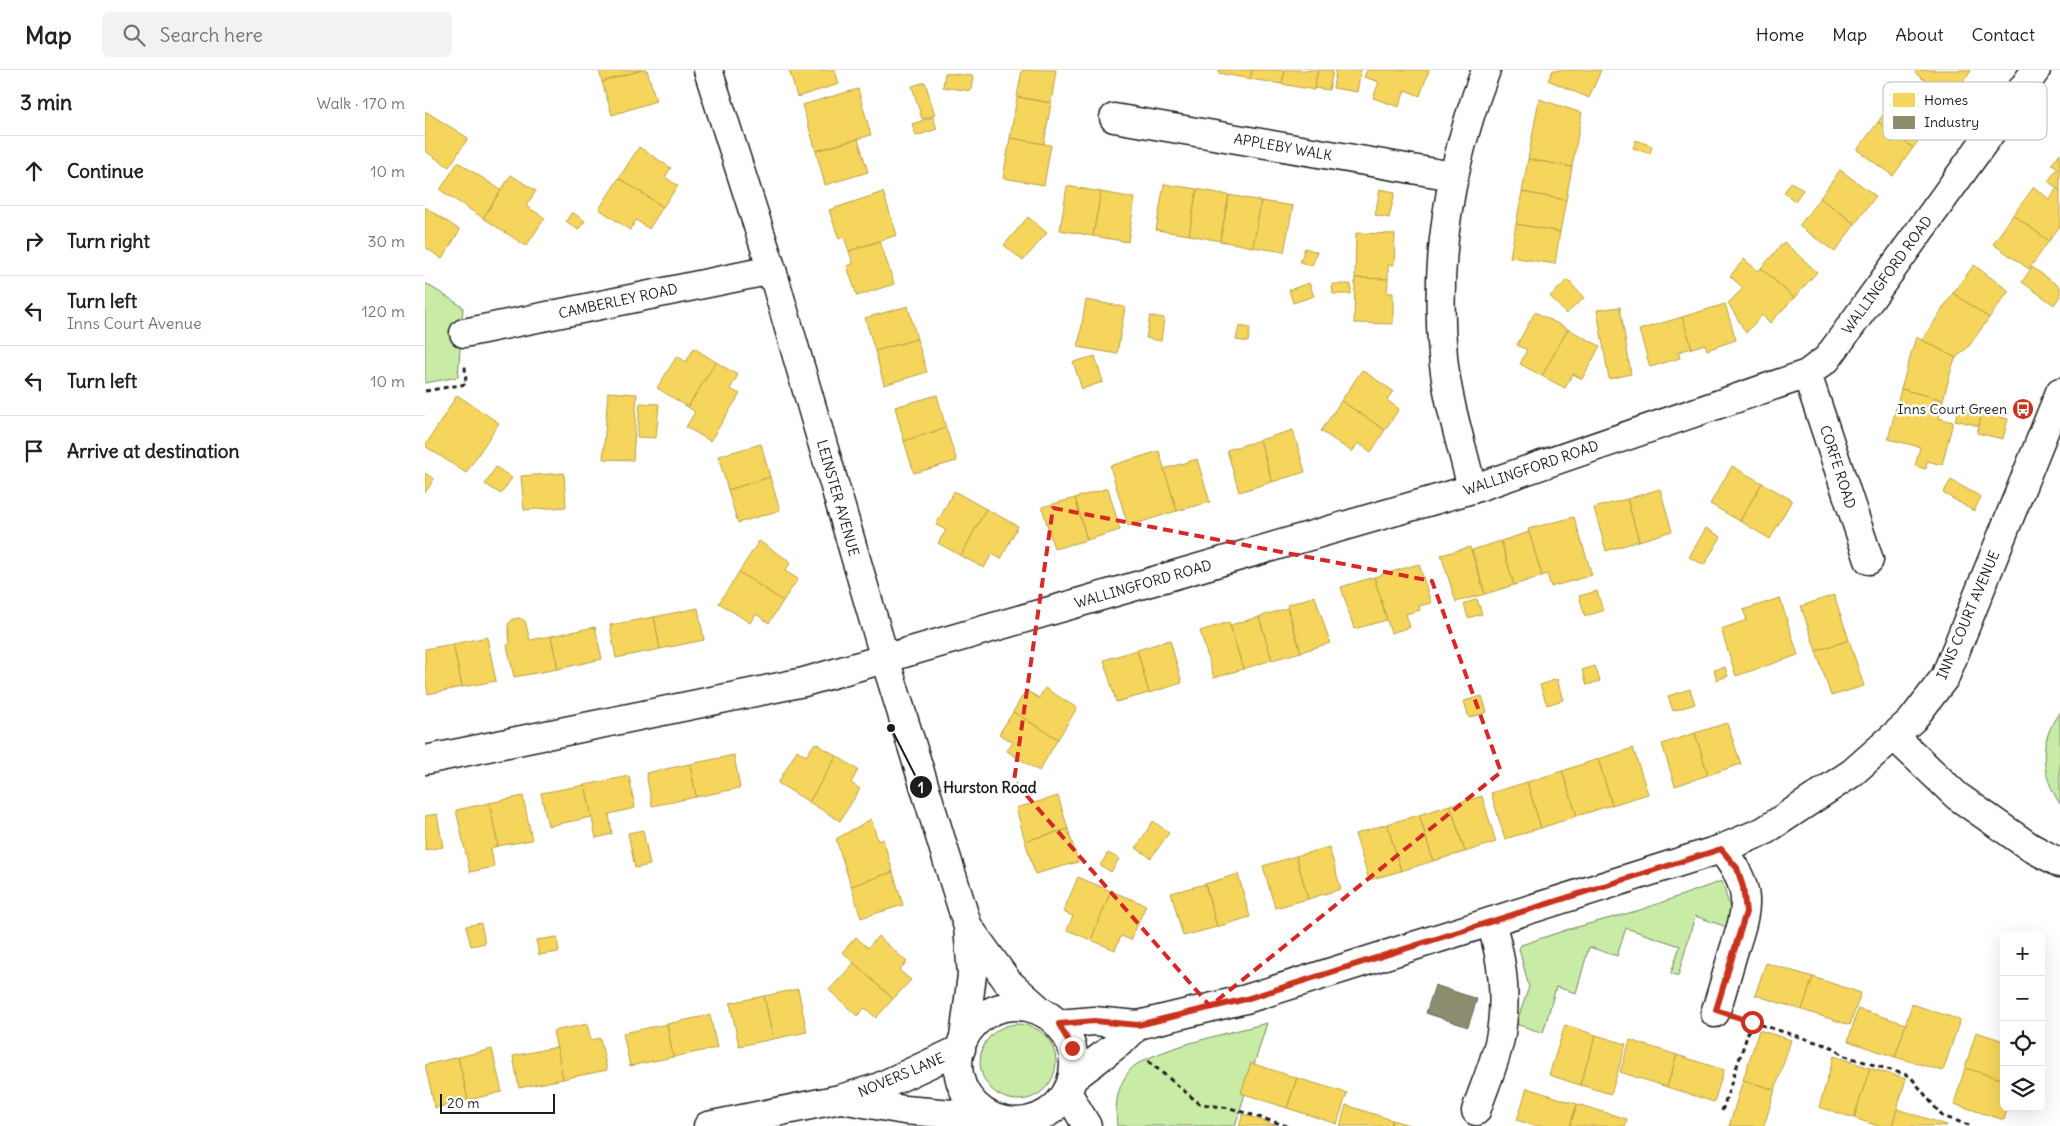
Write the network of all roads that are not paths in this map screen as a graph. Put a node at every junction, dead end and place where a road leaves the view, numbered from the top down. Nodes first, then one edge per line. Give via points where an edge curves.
1 (709, 70) edge
2 (1486, 70) edge
3 (2036, 70) edge
4 (2027, 82) edge
5 (1113, 118) dead end
6 (1985, 140) edge
7 (1453, 176) junction
8 (773, 270) junction
9 (465, 333) road end
10 (1807, 374) junction
11 (2060, 392) edge
12 (1471, 489) junction
13 (1869, 560) dead end
14 (885, 659) junction
15 (1895, 737) junction
16 (425, 760) edge
17 (1721, 849) junction
18 (2060, 863) edge
19 (1491, 922) junction
20 (968, 927) junction
21 (1715, 1011) road end
22 (1050, 1018) junction
23 (1130, 1032) junction
24 (962, 1044) junction
25 (1069, 1086) junction
26 (841, 1099) junction
27 (1476, 1111) dead end
28 (1005, 1122) edge
29 (708, 1126) edge
30 (1087, 1126) edge

1 - 8 street, LEINSTER AVENUE
2 - 7 street via 1464,130
3 - 4 street, WALLINGFORD ROAD
5 - 7 street, APPLEBY WALK
6 - 10 street, WALLINGFORD ROAD via 1827,359
7 - 12 street via 1442,259 1443,355
8 - 9 street, CAMBERLEY ROAD
8 - 14 street, LEINSTER AVENUE
10 - 12 street, WALLINGFORD ROAD
10 - 13 street, CORFE ROAD
11 - 15 street, INNS COURT AVENUE via 1945,677
12 - 14 street, WALLINGFORD ROAD
14 - 16 street, WALLINGFORD ROAD via 804,682
14 - 20 street, LEINSTER AVENUE
15 - 17 street, INNS COURT AVENUE via 1853,773 1771,827
15 - 18 street via 1957,796 2030,847
17 - 19 street, INNS COURT AVENUE
17 - 21 street via 1737,868 1746,912
19 - 23 street, INNS COURT AVENUE
19 - 27 street via 1501,954 1505,987 1501,1034
20 - 22 street, LEINSTER AVENUE via 1008,982
20 - 24 street, LEINSTER AVENUE via 972,975
22 - 23 street, INNS COURT AVENUE via 1094,1021
22 - 24 street via 1023,1006 1002,1007 980,1019
22 - 25 street via 1072,1048 1074,1062
23 - 25 street, INNS COURT AVENUE
24 - 26 street, NOVERS LANE via 886,1084
24 - 28 street via 958,1058 963,1088 974,1105
25 - 28 street via 1057,1106 1042,1116 1030,1121
25 - 30 street
26 - 28 street, NOVERS LANE
26 - 29 street, NOVERS LANE

